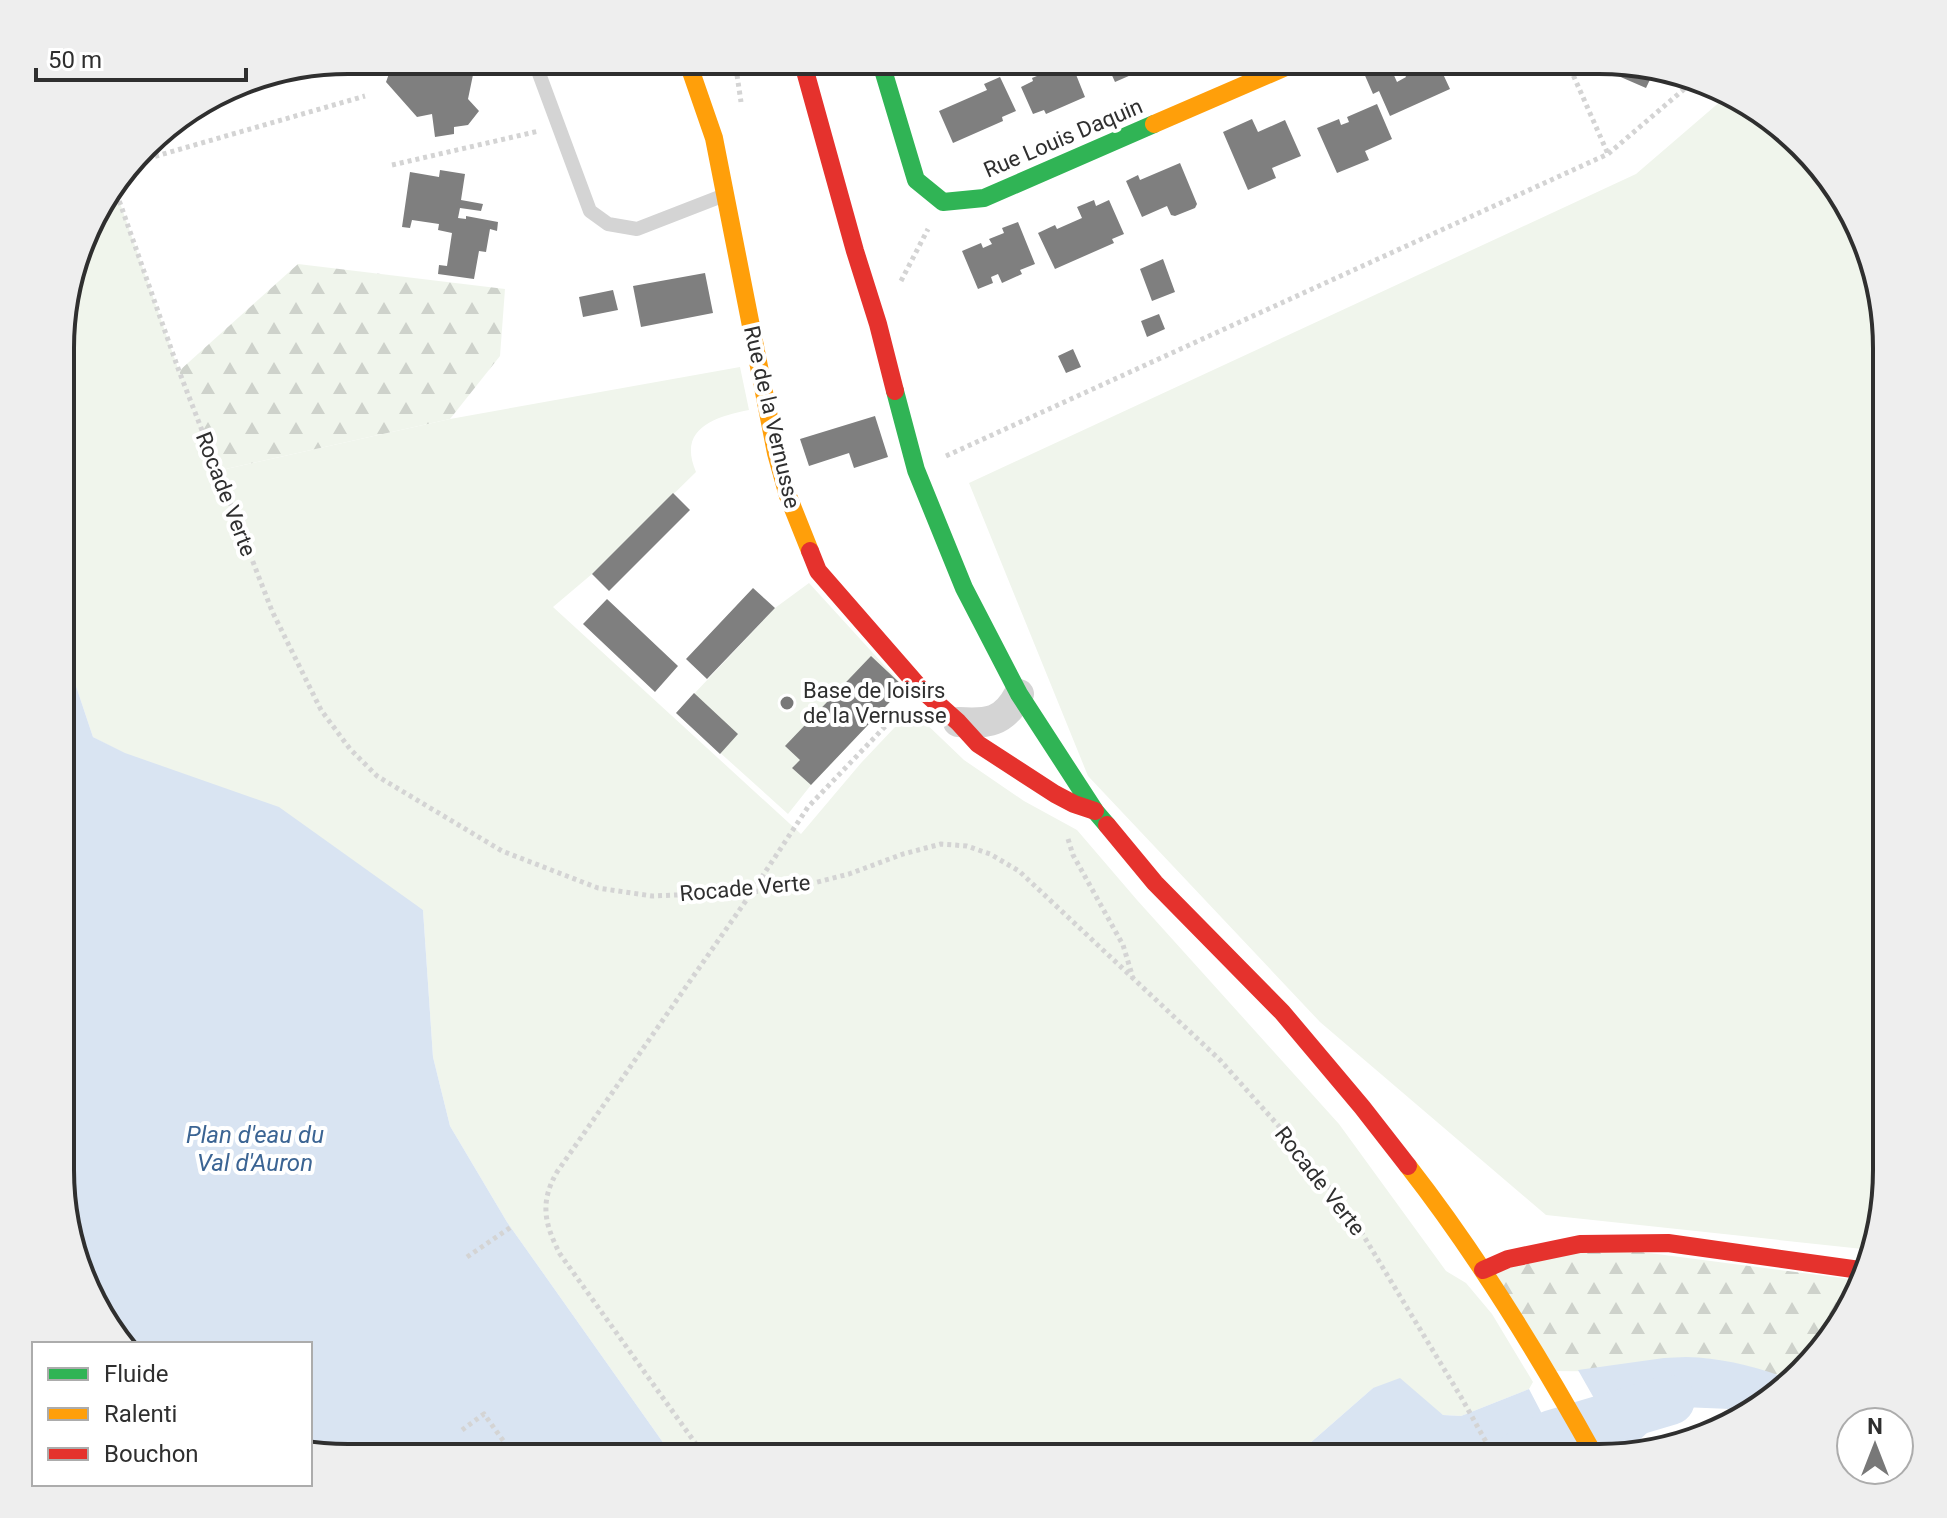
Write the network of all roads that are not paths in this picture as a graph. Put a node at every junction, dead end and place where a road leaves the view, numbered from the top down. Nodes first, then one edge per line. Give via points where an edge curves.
1 (539, 74) edge
2 (692, 74) edge
3 (806, 74) edge
4 (884, 74) edge
5 (1268, 75) edge
6 (725, 194) junction
7 (1019, 694) junction
8 (958, 722) junction
9 (1095, 811) junction
10 (1854, 1269) edge
11 (1483, 1270) junction
12 (1588, 1444) edge

1 - 6 lane via 590,211 608,224 637,229
2 - 6 street, Rue de la Vernusse via 714,138
3 - 7 street via 916,470 964,588
4 - 5 street, Rue Louis Daquin via 916,180 943,202 984,198
6 - 8 street, Rue de la Vernusse via 776,453 802,535 818,571 920,688
7 - 8 street via 1011,710 997,719
7 - 9 street
8 - 9 street, Rue de la Vernusse via 978,744 1025,775
9 - 11 street via 1155,883 1282,1012 1434,1199
10 - 11 street via 1668,1243 1580,1244 1508,1259
11 - 12 street

